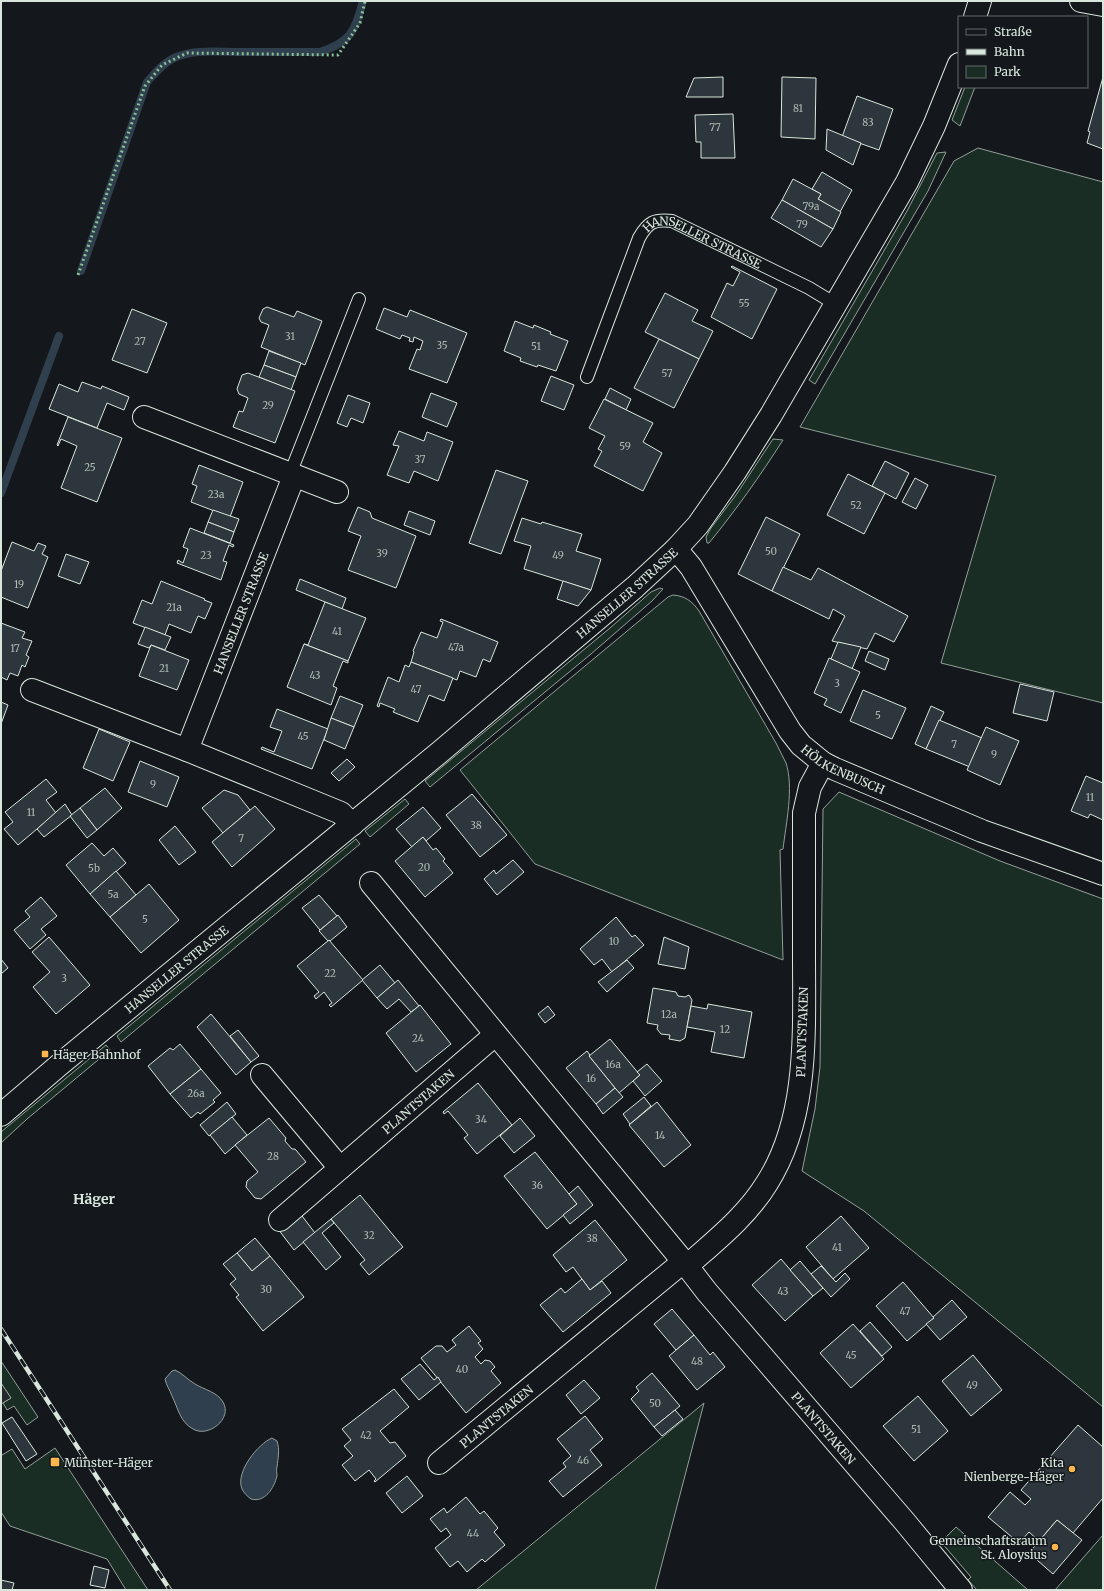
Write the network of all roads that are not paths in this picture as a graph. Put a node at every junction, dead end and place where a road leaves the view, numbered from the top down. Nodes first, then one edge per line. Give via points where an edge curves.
1 (980, 1) edge
2 (1081, 1) edge
3 (1103, 5) edge
4 (975, 16) edge
5 (958, 66) edge
6 (359, 298) dead end
7 (837, 305) junction
8 (587, 377) dead end
9 (144, 417) dead end
10 (292, 475) junction
11 (337, 492) dead end
12 (676, 549) junction
13 (32, 690) dead end
14 (187, 750) junction
15 (823, 763) junction
16 (352, 825) junction
17 (1103, 874) edge
18 (371, 883) dead end
19 (495, 1035) junction
20 (262, 1075) dead end
21 (1, 1115) edge
22 (340, 1168) junction
23 (280, 1220) dead end
24 (685, 1264) junction
25 (439, 1463) dead end
26 (961, 1590) edge

1 - 4 street
2 - 3 street
5 - 7 street, HANSELLER STRASSE via 919,161
6 - 10 lane
7 - 8 lane, HANSELLER STRASSE via 672,221 655,221 645,228 639,238
7 - 12 street, HANSELLER STRASSE via 735,472 698,525
9 - 10 street
10 - 11 street
10 - 14 street, HANSELLER STRASSE
12 - 15 street, HÖLKENBUSCH via 691,568 790,731 801,745
12 - 16 street, HANSELLER STRASSE via 635,587
13 - 14 street
14 - 16 street via 341,813
15 - 17 street, HÖLKENBUSCH via 982,831
15 - 24 street, PLANTSTAKEN via 810,787 804,813 804,1027 795,1116 779,1161 755,1201 736,1221
16 - 21 street, HANSELLER STRASSE
18 - 19 street, PLANTSTAKEN
19 - 22 street, PLANTSTAKEN
19 - 24 street, PLANTSTAKEN
20 - 22 street
22 - 23 street, PLANTSTAKEN
24 - 25 street, PLANTSTAKEN
24 - 26 street, PLANTSTAKEN

